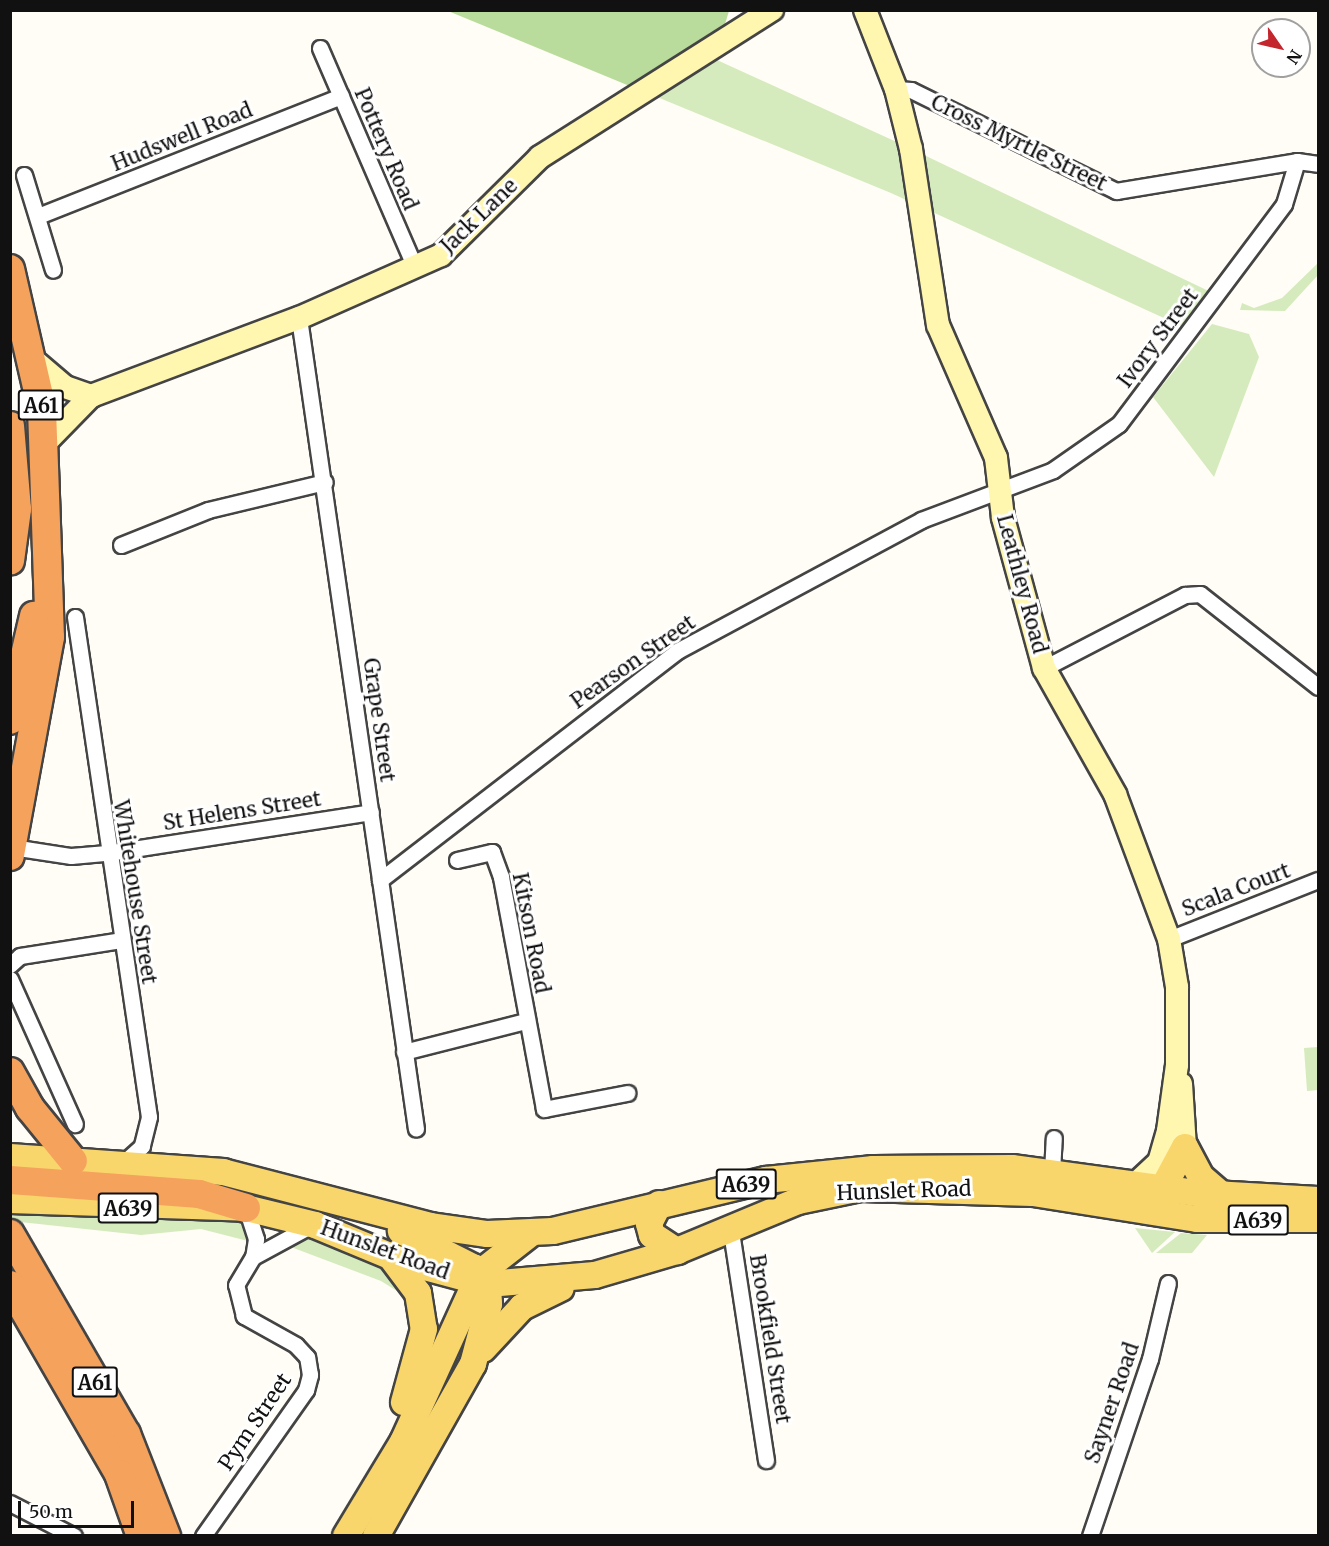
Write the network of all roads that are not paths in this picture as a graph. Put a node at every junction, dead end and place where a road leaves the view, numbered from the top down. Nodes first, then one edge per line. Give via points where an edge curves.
1 (772, 10) edge
2 (865, 10) edge
3 (320, 48) dead end
4 (896, 89) junction
5 (340, 96) junction
6 (1296, 161) junction
7 (1318, 164) edge
8 (24, 175) dead end
9 (38, 216) junction
10 (415, 268) junction
11 (10, 269) edge
12 (53, 270) dead end
13 (299, 318) junction
14 (30, 357) junction
15 (91, 396) junction
16 (10, 426) edge
17 (44, 444) junction
18 (325, 482) junction
19 (1001, 489) junction
20 (48, 544) junction
21 (121, 545) dead end
22 (10, 561) edge
23 (75, 617) dead end
24 (1044, 668) junction
25 (1318, 687) edge
26 (10, 720) edge
27 (371, 812) junction
28 (11, 851) edge
29 (107, 853) junction
30 (457, 860) dead end
31 (380, 880) junction
32 (1318, 880) edge
33 (1169, 939) junction
34 (121, 940) junction
35 (12, 962) edge
36 (10, 979) edge
37 (526, 1021) junction
38 (404, 1052) junction
39 (1176, 1065) junction
40 (10, 1072) edge
41 (627, 1093) dead end
42 (75, 1124) dead end
43 (416, 1129) dead end
44 (1054, 1138) dead end
45 (1185, 1147) junction
46 (10, 1157) edge
47 (73, 1161) junction
48 (122, 1164) junction
49 (1052, 1172) junction
50 (10, 1180) edge
51 (1135, 1184) junction
52 (1167, 1189) junction
53 (318, 1194) junction
54 (1222, 1195) junction
55 (10, 1200) edge
56 (1318, 1200) edge
57 (659, 1204) junction
58 (246, 1208) junction
59 (1144, 1212) junction
60 (1318, 1219) edge
61 (315, 1225) junction
62 (730, 1225) junction
63 (533, 1233) junction
64 (10, 1234) edge
65 (677, 1251) junction
66 (253, 1257) junction
67 (390, 1257) junction
68 (595, 1275) junction
69 (481, 1280) junction
70 (1168, 1283) dead end
71 (10, 1285) edge
72 (473, 1364) junction
73 (766, 1460) dead end
74 (382, 1470) junction
75 (10, 1503) edge
76 (1092, 1533) edge
77 (74, 1536) edge
78 (141, 1536) edge
79 (166, 1536) edge
80 (203, 1536) edge
81 (346, 1536) edge
82 (376, 1536) edge
83 (1075, 1536) edge

1 - 10 street, Jack Lane via 540,157 460,240
2 - 4 street
3 - 5 street, Pottery Road
4 - 6 street, Cross Myrtle Street via 911,90 1116,191
4 - 19 street, Leathley Road via 922,210 938,325 996,458
5 - 9 street, Hudswell Road
5 - 10 street, Pottery Road
6 - 7 street, Cross Myrtle Street
6 - 19 street, Ivory Street via 1284,204 1119,424 1053,470
8 - 9 street
9 - 12 street
10 - 13 street, Jack Lane
11 - 14 highway, A61
13 - 15 street, Jack Lane
13 - 18 street, Grape Street
14 - 15 street via 65,387
14 - 17 highway, A61
15 - 17 street, Jack Lane
16 - 22 highway, A61 via 17,509
17 - 20 highway, A61
18 - 21 street via 208,510
18 - 27 street, Grape Street
19 - 24 street, Leathley Road via 1003,518
19 - 31 street, Pearson Street via 921,520 677,651
20 - 26 highway, A61
20 - 28 highway via 50,637
23 - 29 street, Whitehouse Street
24 - 25 street via 1185,595 1200,594
24 - 33 street, Leathley Road via 1115,794
27 - 29 street, St Helens Street
27 - 31 street, Grape Street
28 - 29 street, St Helens Street via 71,856
29 - 34 street, Whitehouse Street
30 - 37 street, Kitson Road via 492,852
31 - 38 street, Grape Street
32 - 33 street, Scala Court
33 - 39 street, Leathley Road via 1177,987
34 - 35 street
34 - 48 street, Whitehouse Street via 147,1101 148,1130 142,1146
36 - 42 street via 47,1083
37 - 38 street, Kitson Road
37 - 41 street, Kitson Road via 544,1109
38 - 43 street, Grape Street
39 - 45 street, Leathley Road via 1185,1099
39 - 51 street, Leathley Road via 1165,1148 1155,1168
40 - 47 highway via 30,1108
44 - 49 street
45 - 52 main road
45 - 54 main road via 1201,1177
46 - 47 main road, Hunslet Road / A639
47 - 48 main road, Hunslet Road / A639
48 - 53 main road, Hunslet Road / A639 via 223,1172
49 - 51 main road, Hunslet Road / A639
49 - 57 main road, Hunslet Road / A639 via 985,1167 813,1173
50 - 58 highway via 199,1194
51 - 52 main road, Hunslet Road / A639
52 - 54 main road, Hunslet Road / A639
52 - 59 main road
53 - 63 main road, Hunslet Road / A639 via 462,1233
53 - 69 main road via 457,1256
54 - 56 main road, Hunslet Road / A639
55 - 58 main road, Hunslet Road / A639
57 - 63 main road, Hunslet Road / A639
57 - 65 main road via 649,1224 652,1234
58 - 61 main road, Hunslet Road / A639
58 - 66 street via 256,1239
59 - 60 main road, Hunslet Road / A639 via 1197,1219
59 - 62 main road, Hunslet Road / A639 via 1033,1193 861,1188 798,1201
61 - 66 street, Pym Street via 285,1235
61 - 67 main road, Hunslet Road / A639
62 - 65 main road, Hunslet Road / A639
62 - 73 street, Brookfield Street
63 - 69 main road
64 - 79 highway, A61 via 126,1434
65 - 68 main road, Hunslet Road / A639
66 - 80 street, Pym Street via 236,1285 240,1311 296,1345 307,1358 310,1375 306,1390
67 - 69 main road, Hunslet Road / A639
67 - 74 main road via 418,1293 424,1331 417,1367
68 - 69 main road, Hunslet Road / A639
68 - 72 main road via 522,1307
69 - 72 main road via 486,1330
69 - 74 main road via 403,1442
70 - 76 street, Sayner Road via 1150,1359
71 - 78 highway, A61 via 119,1474
72 - 82 main road
74 - 81 main road
75 - 77 street
76 - 83 street

